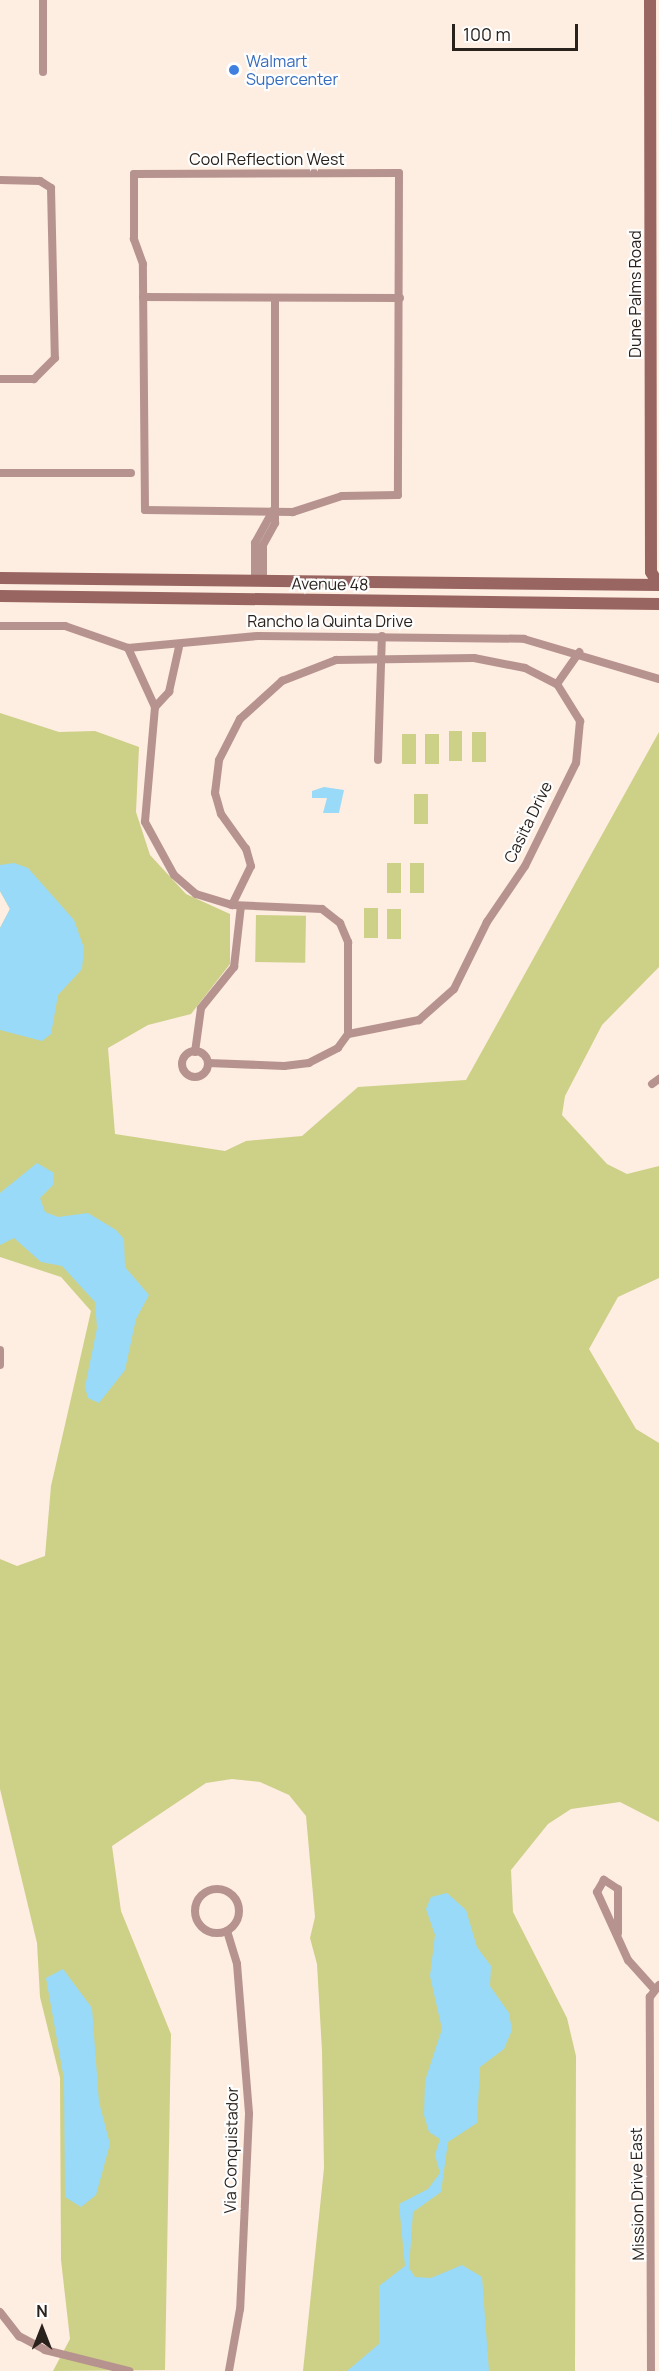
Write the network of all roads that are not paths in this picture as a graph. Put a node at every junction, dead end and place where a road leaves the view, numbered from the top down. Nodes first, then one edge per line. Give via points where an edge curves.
1 (43, 0) edge
2 (650, 0) edge
3 (43, 72) dead end
4 (651, 155) junction
5 (0, 180) edge
6 (659, 190) edge
7 (143, 297) junction
8 (275, 298) junction
9 (400, 298) junction
10 (655, 312) edge
11 (0, 379) edge
12 (651, 392) junction
13 (659, 431) edge
14 (131, 473) dead end
15 (0, 474) edge
16 (273, 512) junction
17 (0, 578) edge
18 (259, 582) junction
19 (659, 585) edge
20 (0, 596) edge
21 (149, 598) junction
22 (296, 600) junction
23 (659, 604) edge
24 (0, 626) edge
25 (382, 636) junction
26 (179, 647) junction
27 (128, 648) junction
28 (579, 652) junction
29 (382, 658) junction
30 (659, 679) edge
31 (557, 684) junction
32 (155, 707) junction
33 (378, 760) dead end
34 (236, 905) junction
35 (348, 1034) junction
36 (195, 1052) junction
37 (208, 1062) junction
38 (0, 1350) edge
39 (0, 1365) edge
40 (227, 1931) junction
41 (618, 1933) junction
42 (656, 1987) edge
43 (0, 2312) edge
44 (129, 2371) edge
45 (230, 2371) edge
46 (651, 2371) edge

1 - 3 street
2 - 4 main road, Dune Palms Road
4 - 6 main road
4 - 10 main road, Dune Palms Road
5 - 11 street via 40,181 51,188 55,287 55,358 34,379
7 - 8 street
7 - 9 street, Cool Reflection West via 142,264 134,239 134,174 399,173
7 - 16 street, Cool Reflection West via 145,510
8 - 9 street
8 - 16 street
9 - 16 street, Cool Reflection West via 398,495 342,496 293,512
10 - 12 main road, Dune Palms Road
12 - 13 main road
12 - 19 main road, Dune Palms Road via 651,572
14 - 15 street
16 - 18 street via 255,543
17 - 18 main road, Avenue 48
18 - 19 main road, Avenue 48
18 - 21 main road via 243,591 179,590
18 - 22 main road
20 - 21 main road, Avenue 48
21 - 22 main road, Avenue 48
22 - 23 main road, Avenue 48
24 - 27 street, Rancho la Quinta Drive via 65,626
25 - 26 street, Rancho la Quinta Drive via 238,636
25 - 28 street, Rancho la Quinta Drive via 524,639
25 - 29 street
26 - 27 street, Rancho la Quinta Drive
26 - 32 street via 169,692
27 - 32 street
28 - 30 street, Rancho la Quinta Drive
28 - 31 street
29 - 31 street via 474,658 525,668
29 - 33 street
29 - 34 street via 336,660 293,674 255,703 233,730 219,760 216,793 221,814 246,849 251,866
31 - 35 street, Casita Drive via 580,721 576,763 525,866 487,922 454,989 419,1020
32 - 34 street via 145,822 174,875 196,894
34 - 35 street via 315,907 340,923 350,958
34 - 36 street via 234,967 201,1008
35 - 37 street via 327,1056 309,1063
36 - 37 street
36 - 37 street via 183,1061 189,1075 201,1076
38 - 39 street
40 - 40 street via 237,1920 237,1904 227,1892 209,1892 198,1902 197,1919 209,1931
40 - 45 street, Via Conquistador via 237,1964 249,2114 241,2288
41 - 41 street via 618,1889 604,1880 597,1892
41 - 42 street via 628,1960
42 - 46 street, Mission Drive East
43 - 44 street via 19,2336 45,2350

